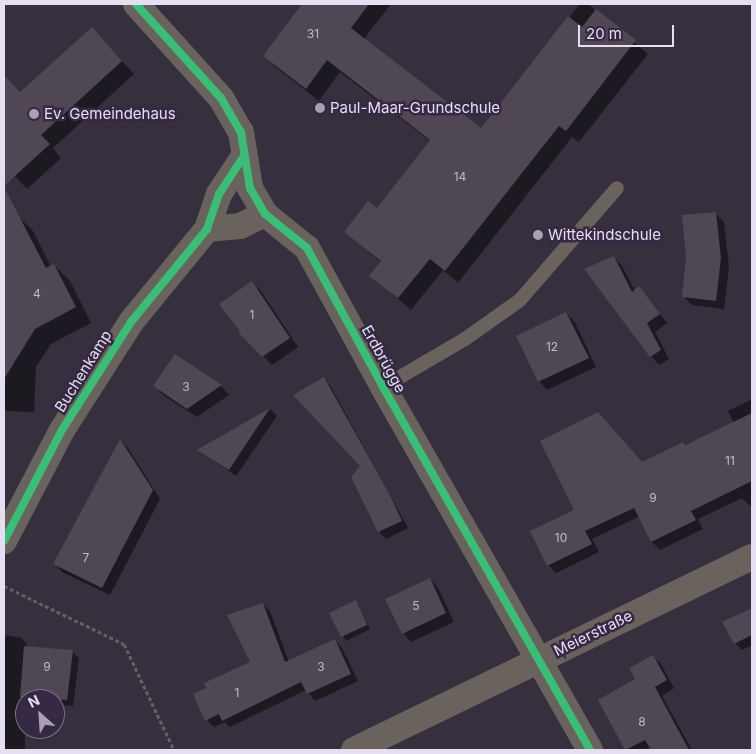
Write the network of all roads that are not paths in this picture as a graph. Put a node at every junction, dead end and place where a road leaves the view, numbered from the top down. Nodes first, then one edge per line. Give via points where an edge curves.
1 (136, 4) edge
2 (244, 156) junction
3 (617, 188) dead end
4 (265, 214) junction
5 (207, 229) junction
6 (383, 387) junction
7 (4, 541) edge
8 (752, 557) edge
9 (539, 659) junction
10 (354, 750) edge
11 (590, 750) edge

1 - 2 street, Erdbrügge via 221,98 241,132
2 - 4 street, Erdbrügge via 250,188
2 - 5 street via 219,194
3 - 6 lane via 520,300 464,339
4 - 5 street via 240,226
4 - 6 street, Erdbrügge via 307,248
5 - 7 street, Buchenkamp via 130,322 62,430
6 - 9 street, Erdbrügge
8 - 9 street, Meierstraße
9 - 10 street, Meierstraße
9 - 11 street, Erdbrügge

